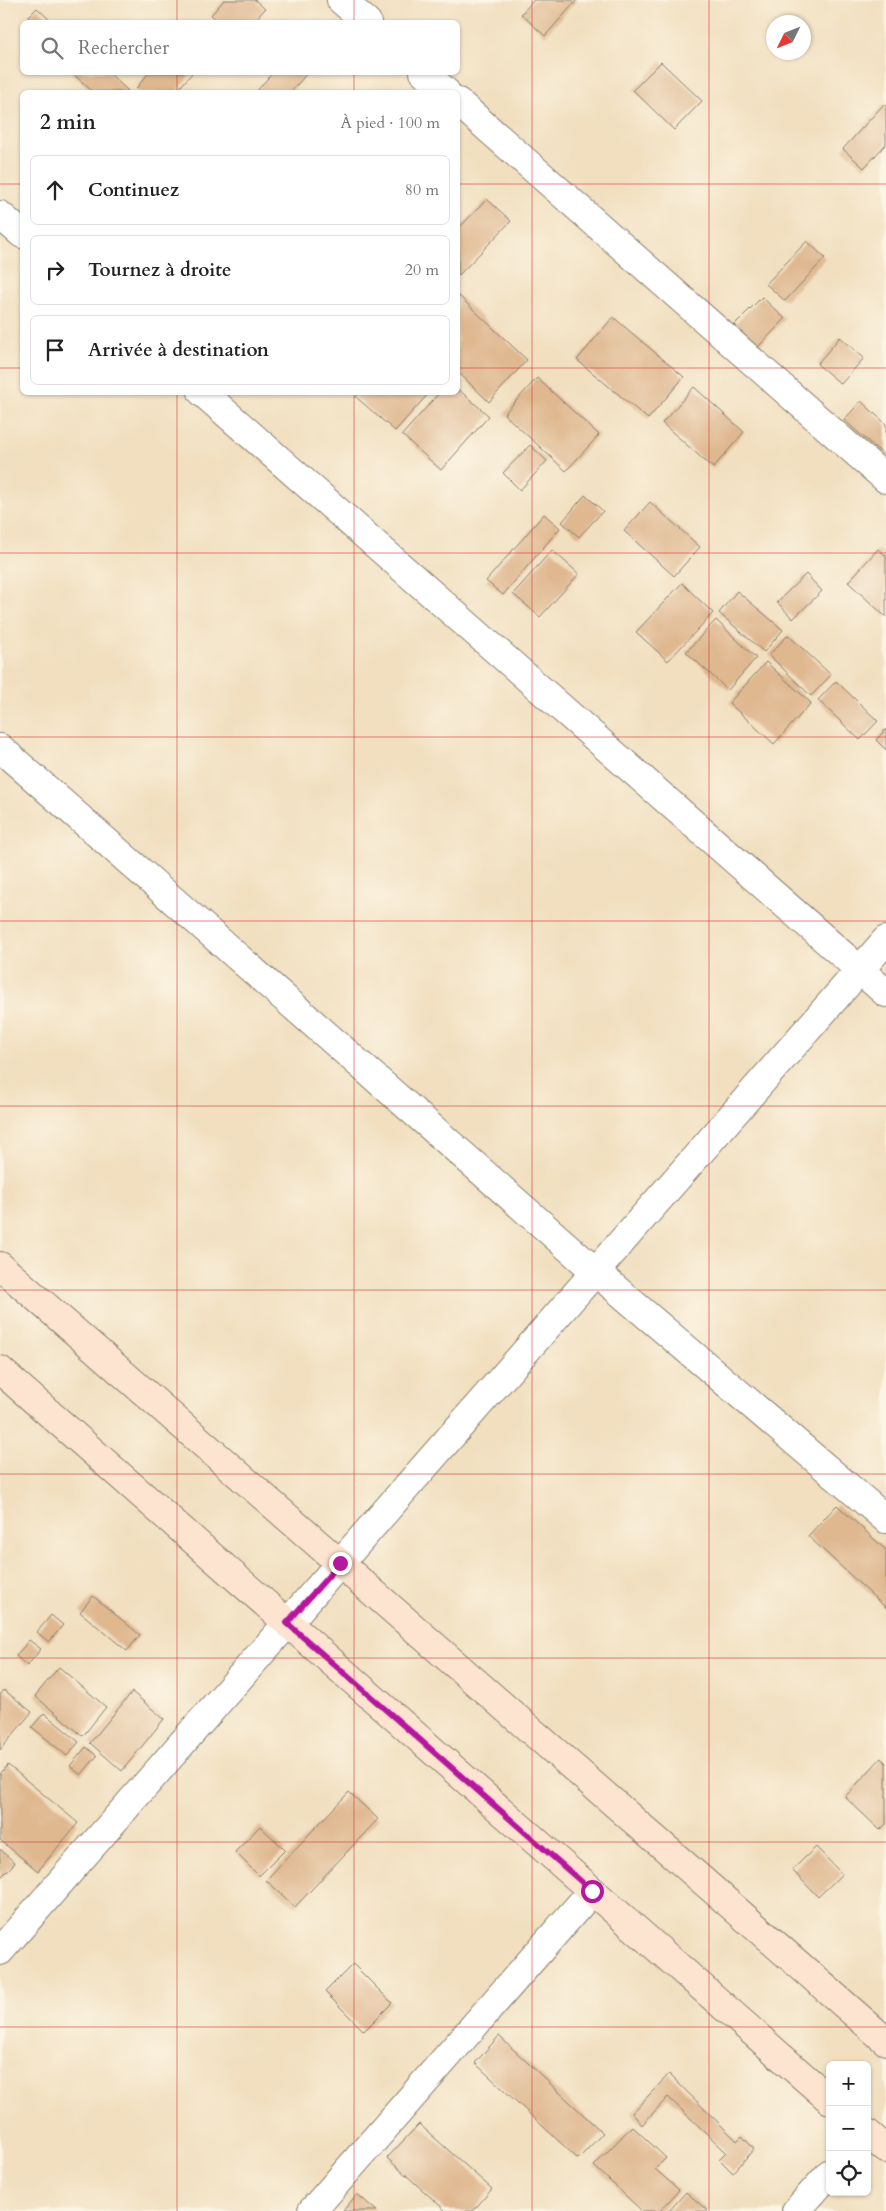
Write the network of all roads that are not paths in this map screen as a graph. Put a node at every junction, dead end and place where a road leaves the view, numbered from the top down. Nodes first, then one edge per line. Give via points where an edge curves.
1 (341, 0) edge
2 (365, 20) edge
3 (427, 75) edge
4 (444, 90) edge
5 (460, 104) edge
6 (0, 215) edge
7 (20, 232) edge
8 (205, 395) edge
9 (886, 479) edge
10 (0, 748) edge
11 (886, 940) edge
12 (860, 970) junction
13 (886, 993) edge
14 (0, 1266) edge
15 (596, 1272) junction
16 (0, 1370) edge
17 (886, 1519) edge
18 (340, 1563) junction
19 (287, 1623) junction
20 (592, 1891) junction
21 (0, 1951) edge
22 (886, 2041) edge
23 (826, 2096) edge
24 (871, 2136) edge
25 (886, 2149) edge
26 (826, 2177) edge
27 (312, 2211) edge
28 (796, 2211) edge

1 - 2 street
3 - 4 street
5 - 9 street
6 - 7 street
8 - 12 street
10 - 15 street
11 - 12 street
12 - 13 street
12 - 15 street
14 - 18 street
15 - 17 street
15 - 18 street
16 - 19 street
18 - 19 street
18 - 22 street
19 - 20 street
19 - 21 street
20 - 23 street
20 - 27 street
24 - 25 street
26 - 28 street

